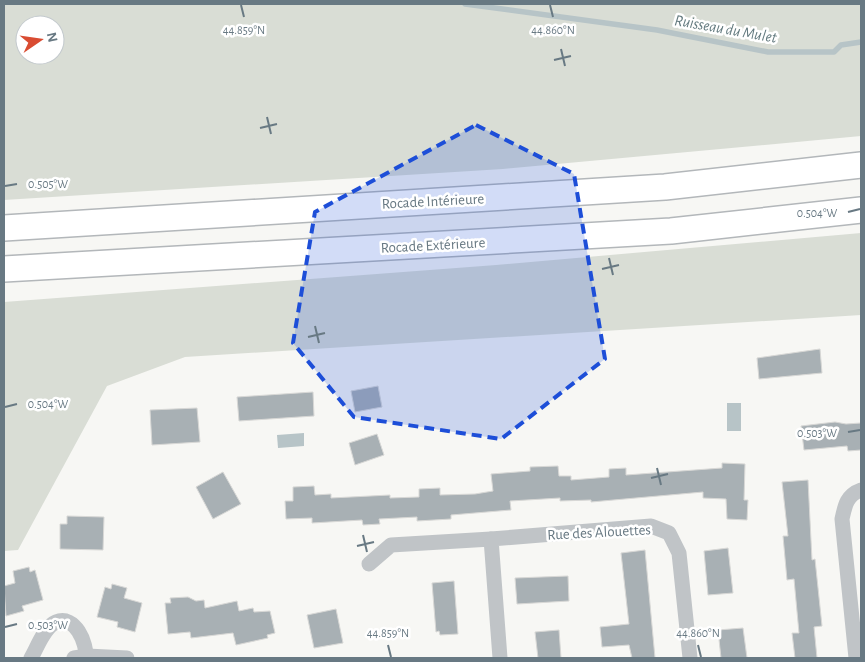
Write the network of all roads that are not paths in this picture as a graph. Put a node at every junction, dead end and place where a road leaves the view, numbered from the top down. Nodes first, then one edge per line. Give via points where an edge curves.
1 (861, 166) edge
2 (861, 210) edge
3 (4, 228) edge
4 (4, 269) edge
5 (861, 490) edge
6 (491, 539) junction
7 (369, 564) dead end
8 (82, 657) edge
9 (31, 658) edge
10 (127, 658) edge
11 (500, 658) edge
12 (690, 658) edge
13 (856, 658) edge

1 - 3 highway, Rocade Intérieure via 665,187
2 - 4 highway, Rocade Extérieure via 671,231
5 - 13 street via 852,493 845,503 842,518
6 - 7 street, Rue des Alouettes via 391,545
6 - 11 street
6 - 12 street, Rue des Alouettes via 651,526 669,533 679,553
8 - 9 street via 82,637 74,625 65,620 55,622 46,630
8 - 10 street

